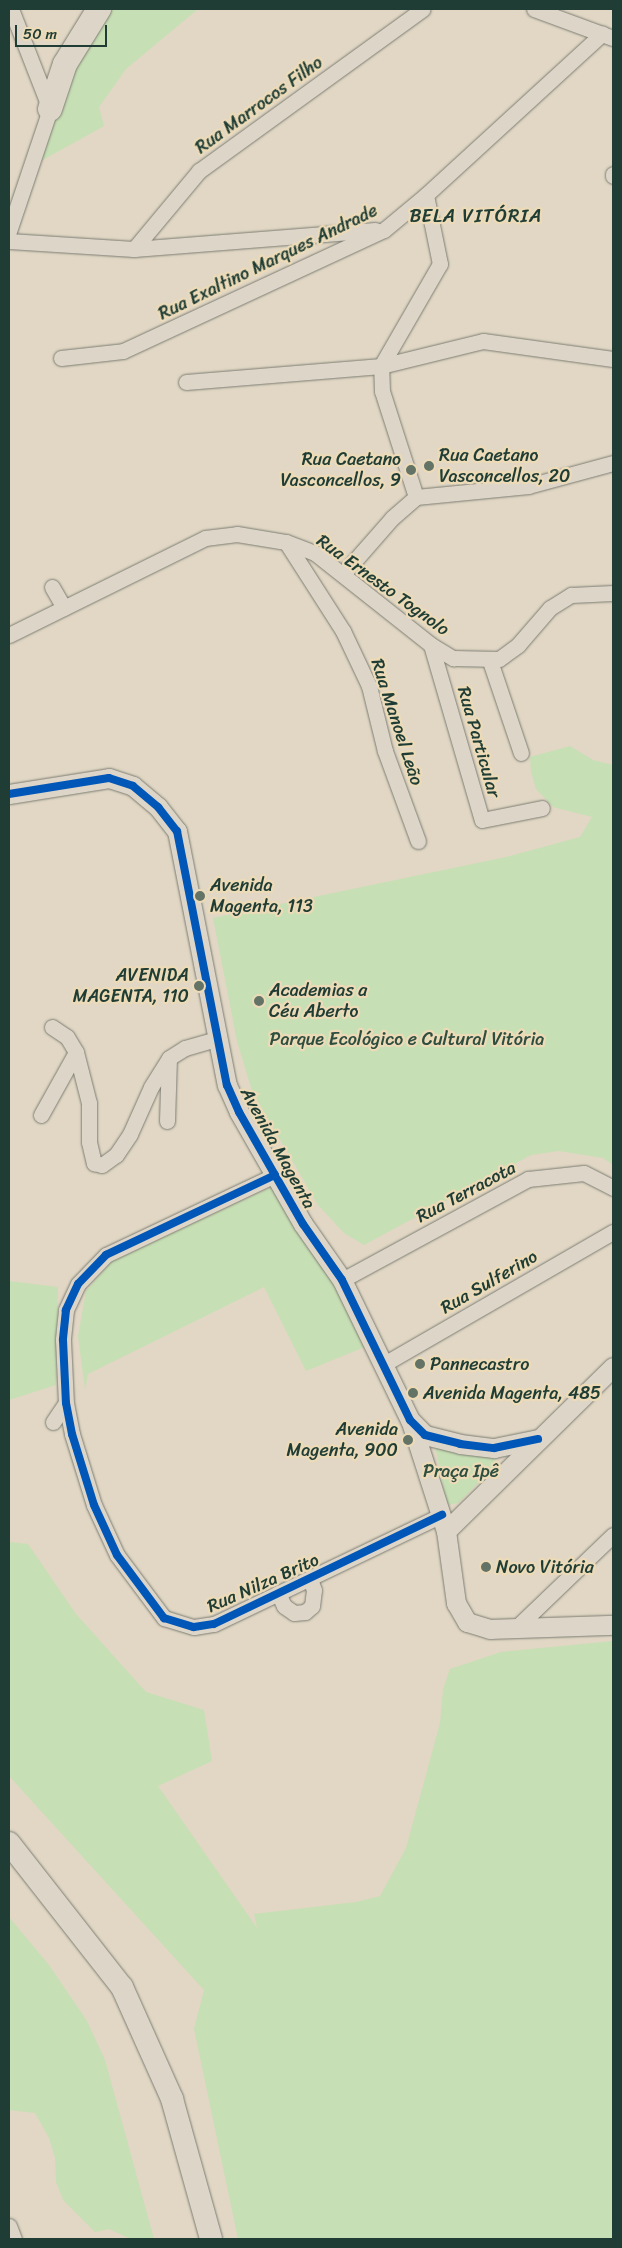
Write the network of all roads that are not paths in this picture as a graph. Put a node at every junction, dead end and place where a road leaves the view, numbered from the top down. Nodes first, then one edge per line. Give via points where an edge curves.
1 (11, 9) edge
2 (99, 9) edge
3 (422, 9) edge
4 (534, 9) edge
5 (608, 36) edge
6 (50, 109) junction
7 (426, 195) junction
8 (384, 230) junction
9 (9, 231) edge
10 (9, 241) edge
11 (134, 249) junction
12 (61, 358) dead end
13 (613, 359) edge
14 (381, 366) junction
15 (186, 382) dead end
16 (613, 463) edge
17 (416, 497) junction
18 (286, 542) junction
19 (343, 574) junction
20 (52, 587) dead end
21 (613, 593) edge
22 (64, 608) junction
23 (9, 635) edge
24 (431, 645) junction
25 (490, 661) junction
26 (521, 753) dead end
27 (9, 794) edge
28 (542, 808) dead end
29 (418, 841) dead end
30 (52, 1027) dead end
31 (217, 1039) junction
32 (76, 1052) junction
33 (169, 1058) junction
34 (41, 1115) dead end
35 (167, 1121) dead end
36 (275, 1176) junction
37 (613, 1188) edge
38 (613, 1232) edge
39 (342, 1280) junction
40 (384, 1364) junction
41 (613, 1367) edge
42 (66, 1403) junction
43 (410, 1420) junction
44 (53, 1422) dead end
45 (538, 1439) junction
46 (503, 1446) junction
47 (510, 1468) junction
48 (444, 1523) junction
49 (613, 1535) edge
50 (310, 1578) junction
51 (278, 1593) junction
52 (613, 1625) edge
53 (517, 1627) junction
54 (9, 1843) edge
55 (9, 2226) edge
56 (14, 2239) edge
57 (211, 2239) edge

1 - 6 street
2 - 6 highway via 65,64
3 - 11 street, Rua Marrocos Filho via 199,172
4 - 5 street
5 - 7 street, Rua Exaltino Marques Andrade
6 - 9 street
7 - 8 street, Rua Exaltino Marques Andrade
7 - 14 street via 440,264
8 - 11 street
8 - 12 street, Rua Exaltino Marques Andrade via 124,351
10 - 11 street
13 - 14 street via 483,341
14 - 15 street
14 - 17 street via 382,391
16 - 17 street via 528,486
17 - 19 street via 392,518
18 - 19 street, Rua Ernesto Tognolo via 315,553
18 - 22 street, Rua Ernesto Tognolo via 237,534 205,538
18 - 29 street, Rua Manoel Leão via 343,630 369,686 385,751
19 - 24 street, Rua Ernesto Tognolo
20 - 22 street
21 - 25 street via 571,594 550,608 518,645 499,660
22 - 23 street, Rua Ernesto Tognolo
24 - 25 street, Rua Ernesto Tognolo via 453,658
24 - 28 street, Rua Particular via 482,820
25 - 26 street
27 - 31 street, Avenida Magenta via 109,778 134,786 158,807 177,832
30 - 32 street via 67,1037
31 - 33 street via 185,1048
31 - 36 street, Avenida Magenta via 227,1085
32 - 33 street via 89,1103 89,1142 94,1163 102,1164 116,1155 130,1134 151,1087
32 - 34 street
33 - 35 street
36 - 39 street, Avenida Magenta
36 - 42 street, Rua Nilza Brito via 106,1255 78,1284 66,1310 63,1340
37 - 39 street, Rua Terracota via 584,1173 528,1179
38 - 40 street, Rua Sulferino
39 - 40 street, Avenida Magenta
40 - 43 street, Avenida Magenta
41 - 45 street
42 - 44 street
42 - 51 street, Rua Nilza Brito via 94,1505 116,1555 164,1618 194,1627 214,1624
43 - 46 street, Avenida Magenta via 425,1435 460,1444
43 - 48 street
45 - 46 street, Avenida Magenta
45 - 47 street
46 - 47 street via 509,1452
47 - 48 street
48 - 50 street, Rua Nilza Brito
48 - 53 street via 456,1603 467,1622 490,1629
49 - 53 street
50 - 51 street, Rua Nilza Brito
50 - 51 street via 314,1590 312,1606 305,1612 294,1613 284,1606
52 - 53 street
54 - 57 main road via 122,1986 172,2099
55 - 56 street

